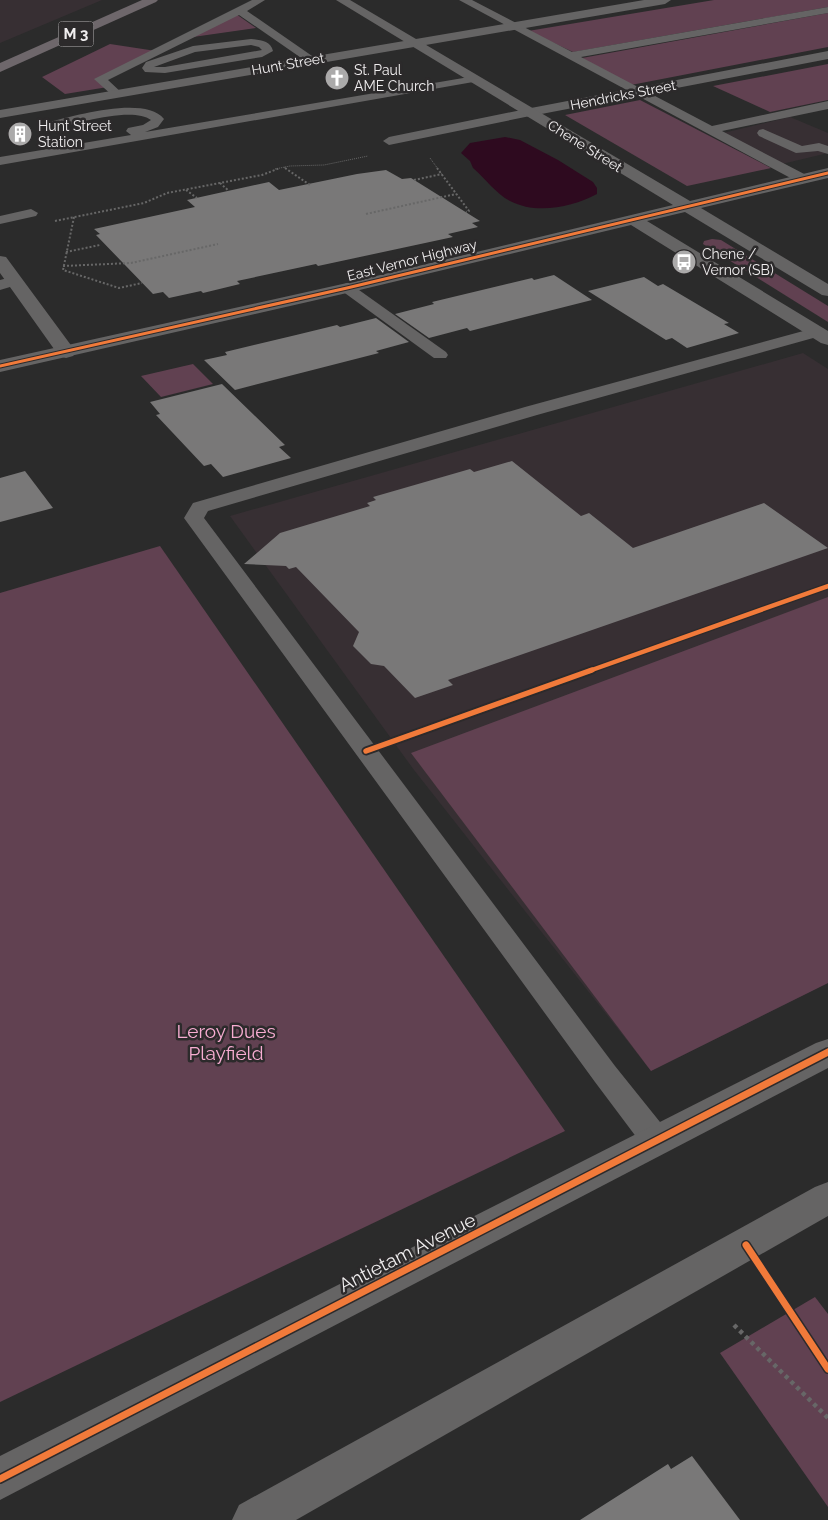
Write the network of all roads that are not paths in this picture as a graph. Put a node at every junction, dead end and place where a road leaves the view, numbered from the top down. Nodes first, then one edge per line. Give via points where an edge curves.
1 (152, 0) edge
2 (260, 0) edge
3 (342, 0) edge
4 (464, 0) edge
5 (665, 0) edge
6 (239, 10) junction
7 (828, 10) edge
8 (512, 26) junction
9 (266, 29) junction
10 (414, 42) junction
11 (173, 43) junction
12 (828, 55) edge
13 (570, 56) junction
14 (311, 60) junction
15 (196, 65) junction
16 (0, 68) edge
17 (213, 77) junction
18 (475, 79) junction
19 (638, 92) junction
20 (117, 94) junction
21 (828, 105) edge
22 (531, 112) junction
23 (0, 114) edge
24 (53, 124) dead end
25 (709, 130) junction
26 (763, 133) dead end
27 (389, 141) dead end
28 (828, 150) edge
29 (0, 155) edge
30 (0, 161) edge
31 (828, 173) edge
32 (802, 179) junction
33 (688, 206) junction
34 (31, 213) dead end
35 (632, 219) junction
36 (0, 220) edge
37 (740, 237) junction
38 (693, 240) junction
39 (0, 261) edge
40 (8, 283) edge
41 (347, 288) junction
42 (828, 291) edge
43 (823, 336) edge
44 (66, 352) junction
45 (440, 356) dead end
46 (0, 366) edge
47 (828, 1052) edge
48 (657, 1140) junction
49 (828, 1198) edge
50 (0, 1479) edge
51 (254, 1520) edge

1 - 16 main road, M 3
2 - 6 lane
3 - 10 street, Chene Street
4 - 8 lane
5 - 8 street, Hunt Street
6 - 9 lane
6 - 11 lane
7 - 13 lane
8 - 10 street, Hunt Street
8 - 13 lane
9 - 11 lane
9 - 14 lane
10 - 14 street, Hunt Street
10 - 18 street, Chene Street
11 - 20 lane via 100,79
12 - 19 street, Hendricks Street
13 - 19 lane
14 - 17 street, Hunt Street
15 - 15 lane via 154,71 148,68 150,64 194,49 251,42 267,48 262,54
15 - 17 lane
17 - 20 street, Hunt Street
18 - 22 street, Chene Street
18 - 30 lane
19 - 22 street, Hendricks Street
19 - 25 lane
20 - 23 street, Hunt Street
21 - 25 lane
22 - 27 lane, Hendricks Street
22 - 33 street, Chene Street
24 - 29 lane via 130,112 144,112 158,119 156,124 146,128
25 - 32 lane
26 - 28 lane via 801,150 819,147
31 - 32 street, East Vernor Highway
32 - 33 street, East Vernor Highway
33 - 35 street, East Vernor Highway
33 - 37 street, Chene Street
34 - 36 lane
35 - 38 street
35 - 41 street, East Vernor Highway
37 - 38 street
37 - 42 street, Chene Street
38 - 43 street
39 - 40 street
40 - 44 street
41 - 44 street, East Vernor Highway
41 - 45 lane
43 - 48 lane via 531,411 200,507 194,518
44 - 46 street, East Vernor Highway
47 - 48 street, Antietam Avenue
48 - 50 street, Antietam Avenue
49 - 51 street

